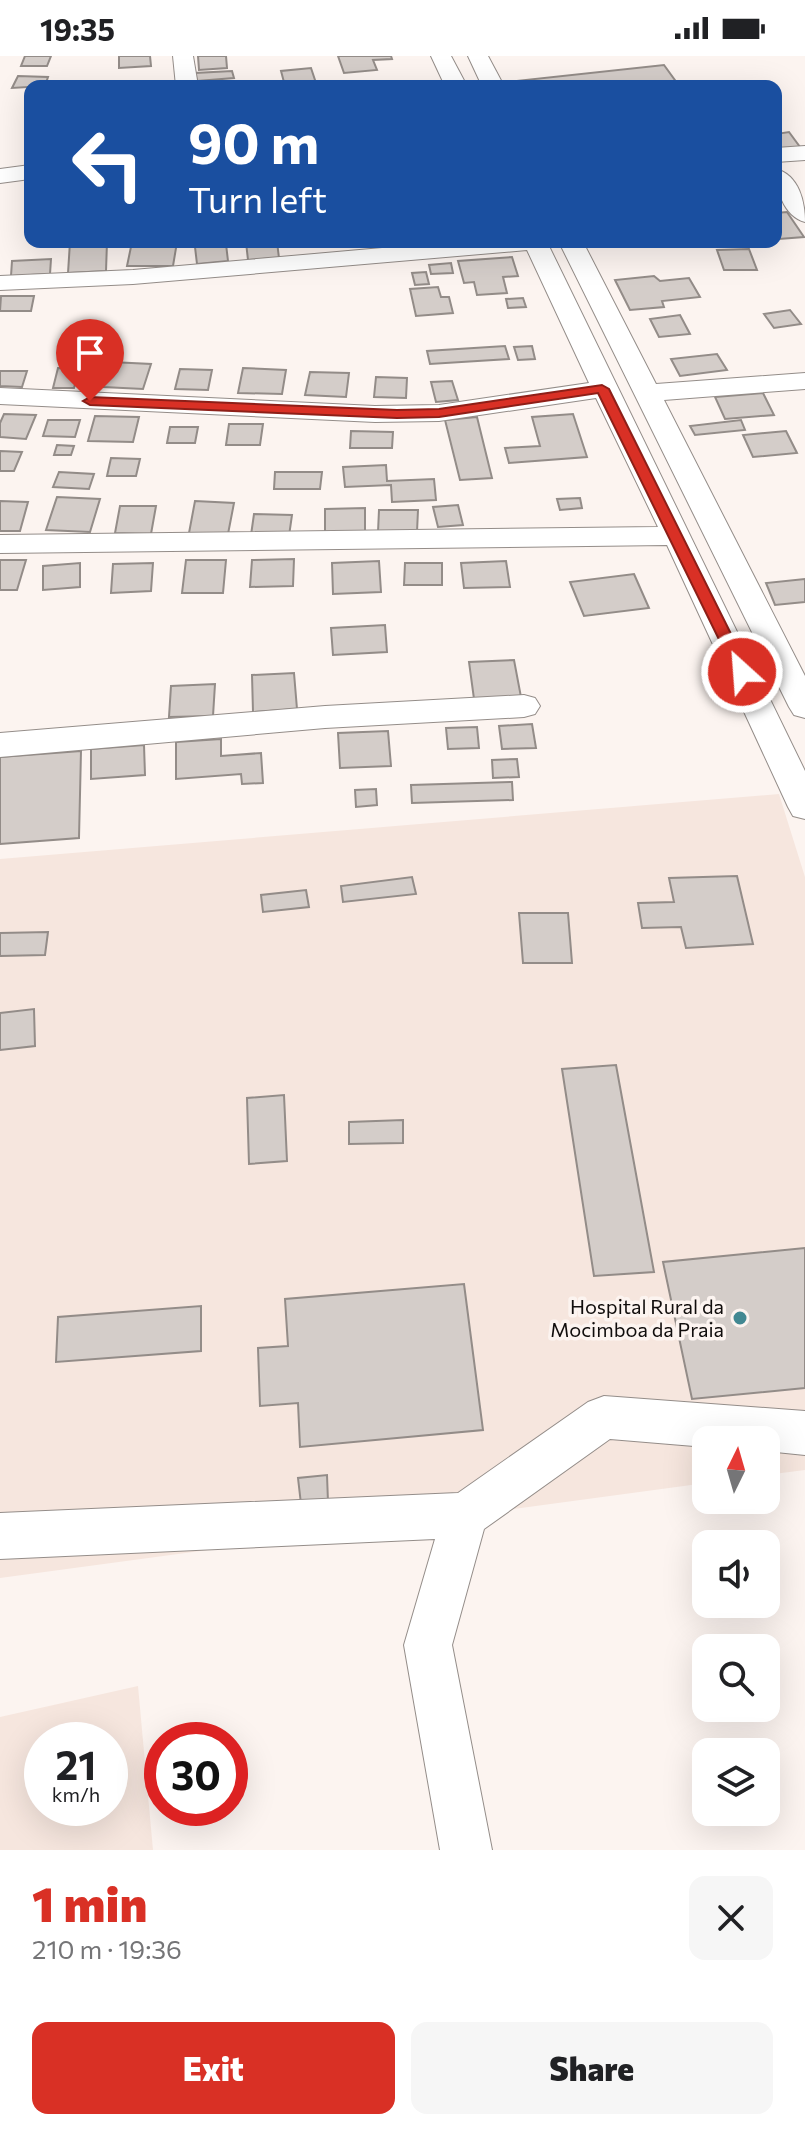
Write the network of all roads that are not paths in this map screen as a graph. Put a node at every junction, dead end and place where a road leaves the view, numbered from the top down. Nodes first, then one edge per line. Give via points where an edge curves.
1 (183, 56) edge
2 (441, 56) edge
3 (478, 56) edge
4 (186, 80) edge
5 (453, 80) edge
6 (490, 80) edge
7 (805, 153) edge
8 (782, 155) edge
9 (24, 173) edge
10 (0, 176) edge
11 (782, 184) edge
12 (805, 215) edge
13 (465, 248) edge
14 (537, 248) edge
15 (574, 248) edge
16 (0, 283) edge
17 (805, 381) edge
18 (602, 389) junction
19 (646, 393) junction
20 (0, 396) edge
21 (676, 536) junction
22 (0, 544) edge
23 (524, 706) dead end
24 (805, 707) edge
25 (0, 745) edge
26 (805, 807) edge
27 (805, 1433) edge
28 (465, 1515) junction
29 (0, 1536) edge
30 (466, 1850) edge

1 - 4 street
2 - 5 street
3 - 6 street
7 - 8 street
9 - 10 street
11 - 12 street
13 - 16 street
14 - 18 street
15 - 19 street
17 - 19 street
18 - 20 street via 439,413 375,414
18 - 21 street
19 - 24 street
21 - 22 street
21 - 26 street
23 - 25 street
27 - 28 street via 604,1417
28 - 29 street
28 - 30 street via 428,1645

